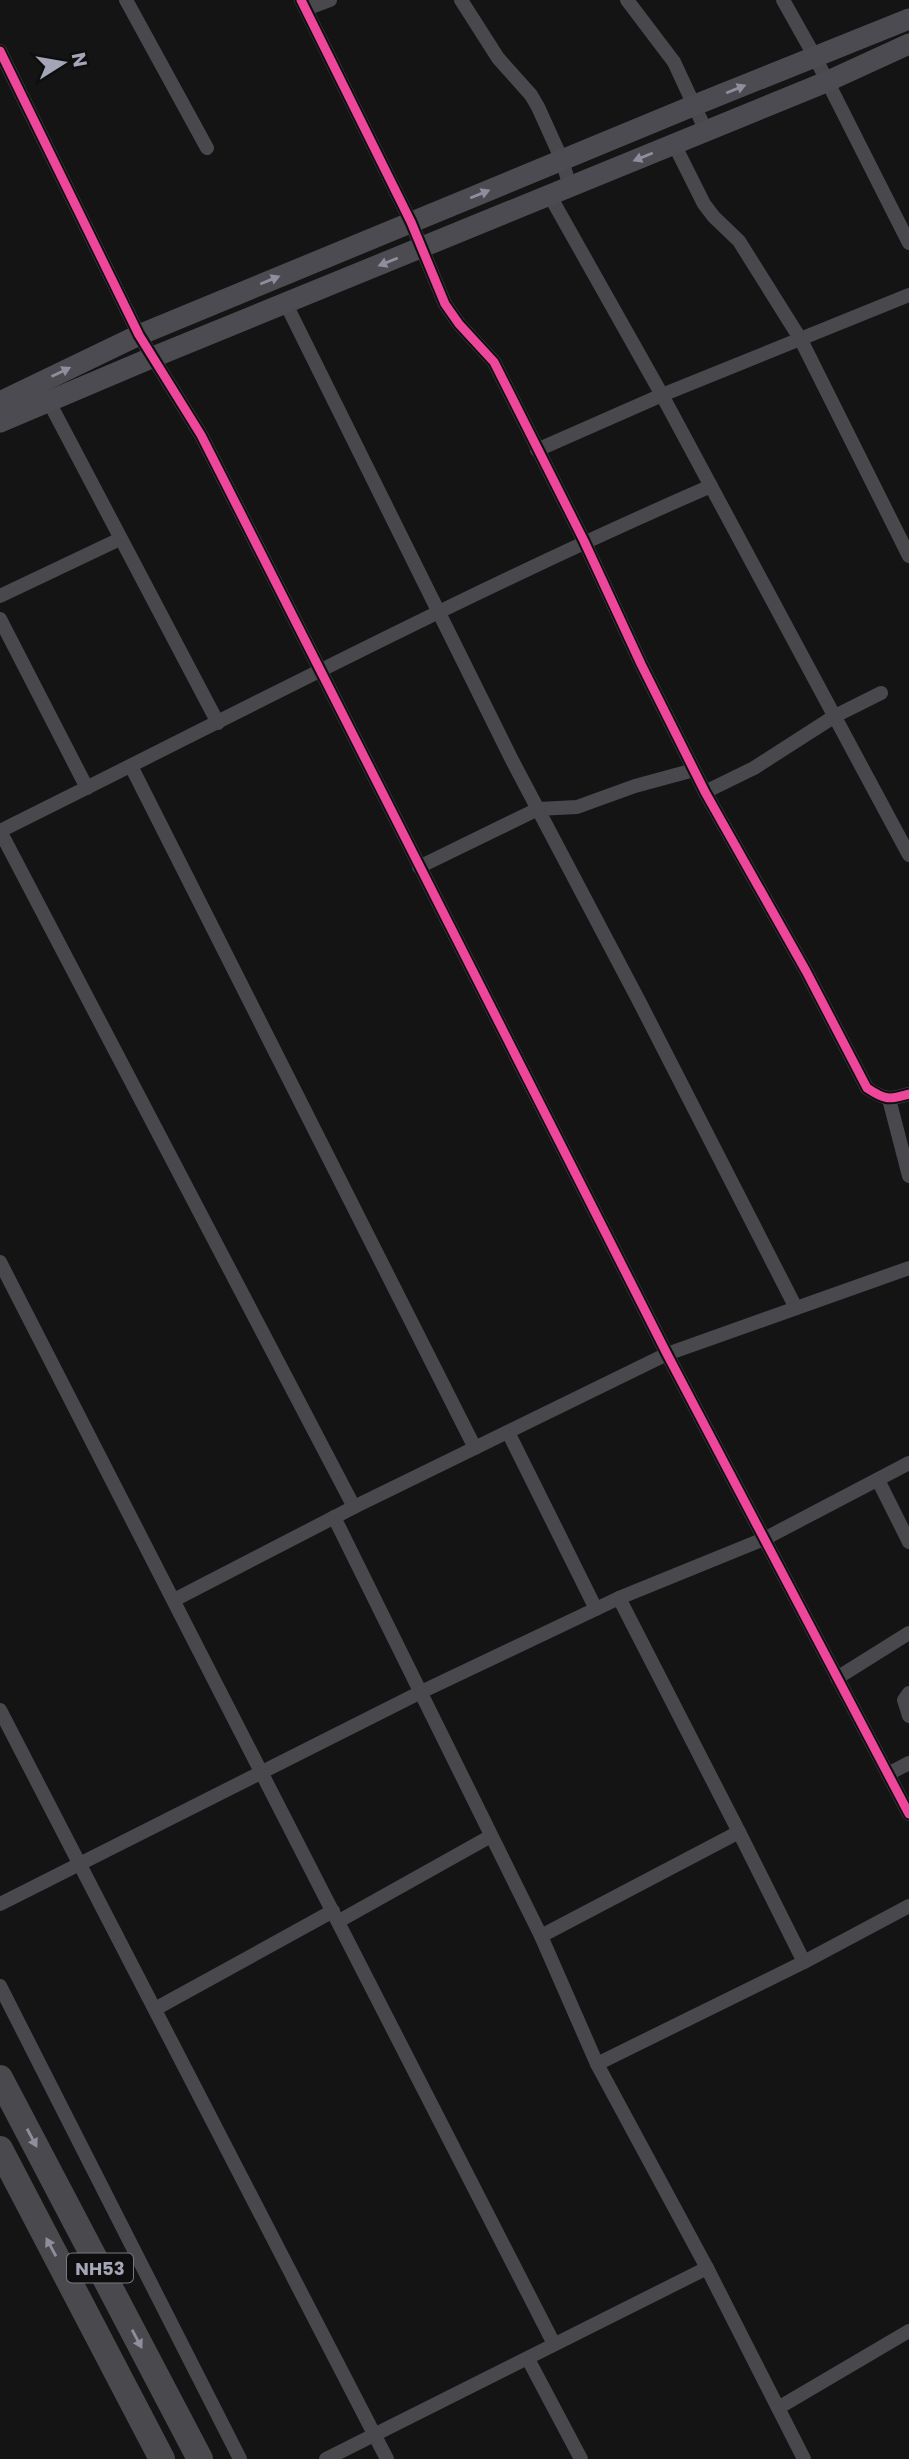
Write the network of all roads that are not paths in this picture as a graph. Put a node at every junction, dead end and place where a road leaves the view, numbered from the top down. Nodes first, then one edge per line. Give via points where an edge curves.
1 (127, 0) edge
2 (330, 0) edge
3 (461, 0) edge
4 (627, 0) edge
5 (783, 0) edge
6 (304, 5) edge
7 (909, 19) edge
8 (909, 44) edge
9 (0, 51) edge
10 (815, 57) junction
11 (826, 82) junction
12 (695, 105) junction
13 (706, 131) junction
14 (674, 144) junction
15 (206, 148) dead end
16 (562, 160) junction
17 (570, 187) junction
18 (550, 196) junction
19 (411, 222) junction
20 (909, 243) edge
21 (422, 248) junction
22 (909, 295) edge
23 (286, 304) junction
24 (139, 335) junction
25 (801, 340) junction
26 (151, 358) junction
27 (662, 395) junction
28 (48, 400) junction
29 (0, 402) edge
30 (0, 422) edge
31 (537, 450) junction
32 (711, 486) junction
33 (120, 539) junction
34 (584, 541) junction
35 (909, 556) edge
36 (0, 596) edge
37 (439, 612) junction
38 (0, 619) edge
39 (320, 671) junction
40 (881, 693) dead end
41 (835, 716) junction
42 (218, 723) junction
43 (131, 766) junction
44 (694, 769) junction
45 (87, 788) junction
46 (705, 792) junction
47 (538, 809) junction
48 (0, 831) edge
49 (909, 855) edge
50 (419, 867) junction
51 (909, 1094) edge
52 (890, 1099) junction
53 (909, 1176) edge
54 (909, 1268) edge
55 (2, 1271) edge
56 (796, 1308) junction
57 (667, 1354) junction
58 (508, 1432) junction
59 (475, 1448) junction
60 (909, 1463) edge
61 (877, 1479) junction
62 (355, 1507) junction
63 (334, 1517) junction
64 (764, 1539) junction
65 (909, 1542) edge
66 (619, 1598) junction
67 (174, 1600) junction
68 (596, 1609) junction
69 (909, 1633) edge
70 (837, 1678) junction
71 (419, 1693) junction
72 (909, 1693) edge
73 (0, 1710) edge
74 (909, 1716) edge
75 (909, 1763) edge
76 (261, 1771) junction
77 (888, 1774) junction
78 (909, 1814) edge
79 (739, 1832) junction
80 (491, 1836) junction
81 (80, 1863) junction
82 (0, 1904) edge
83 (909, 1906) edge
84 (336, 1916) junction
85 (541, 1936) junction
86 (804, 1962) junction
87 (0, 1986) edge
88 (155, 2009) junction
89 (597, 2063) junction
90 (0, 2078) edge
91 (0, 2149) edge
92 (707, 2268) junction
93 (909, 2331) edge
94 (554, 2344) junction
95 (528, 2359) junction
96 (778, 2408) junction
97 (374, 2435) junction
98 (162, 2459) edge
99 (200, 2459) edge
100 (240, 2459) edge
101 (326, 2459) edge
102 (387, 2459) edge
103 (580, 2459) edge
104 (804, 2459) edge

1 - 15 street
2 - 6 street
3 - 16 street via 498,58 531,95
4 - 12 street via 664,47
5 - 10 street
6 - 19 street
7 - 10 street
8 - 11 street
9 - 24 street
10 - 11 street
12 -> 10 street
11 - 13 street
11 - 20 street
12 - 13 street
12 - 16 street
13 - 14 street
14 -> 17 street
14 - 25 street via 704,204 739,241
16 - 17 street
19 -> 16 street
17 - 18 street
18 - 21 street
18 - 27 street
19 - 21 street
24 -> 19 street
21 -> 23 street
21 - 31 street via 451,315 494,362
22 - 25 street
23 - 26 street
23 - 37 street
24 - 26 street
29 -> 24 street
25 - 27 street
25 - 35 street
26 - 28 street
26 - 39 street via 201,435
27 - 31 street
27 - 32 street
28 - 30 street
28 - 33 street
31 - 34 street
32 - 34 street
32 - 41 street
33 - 36 street
33 - 42 street
34 - 37 street
34 - 44 street
37 - 39 street
37 - 47 street
38 - 45 street
39 - 42 street
39 - 50 street
40 - 41 street
41 - 46 street via 754,768
41 - 49 street
42 - 43 street
43 - 45 street
43 - 59 street
44 - 46 street
44 - 47 street via 577,807
45 - 48 street
46 - 52 street via 867,1088
47 - 50 street
47 - 56 street
48 - 62 street
50 - 57 street
51 - 52 street
52 - 53 street
54 - 56 street
55 - 67 street
56 - 57 street
57 - 58 street
57 - 64 street
58 - 59 street
58 - 68 street
59 - 62 street
60 - 61 street
61 - 64 street
61 - 65 street
62 - 63 street
63 - 67 street
63 - 71 street
64 - 66 street
64 - 70 street
66 - 68 street
66 - 79 street
67 - 76 street
68 - 71 street
69 - 70 street
70 - 77 street
71 - 76 street
71 - 80 street
72 - 74 street via 904,1700
73 - 81 street
75 - 77 street
76 - 81 street
76 - 84 street
77 - 78 street
79 - 85 street
79 - 86 street
80 - 84 street
80 - 85 street
81 - 82 street
81 - 88 street
83 - 86 street
84 - 88 street
84 - 94 street
85 - 89 street
86 - 89 street
87 - 100 street
88 - 97 street
89 - 92 street
90 -> 99 highway, NH53
98 -> 91 highway, NH53
92 - 94 street
92 - 96 street
93 - 96 street
94 - 95 street
95 - 97 street
95 - 103 street
96 - 104 street
97 - 101 street
97 - 102 street

